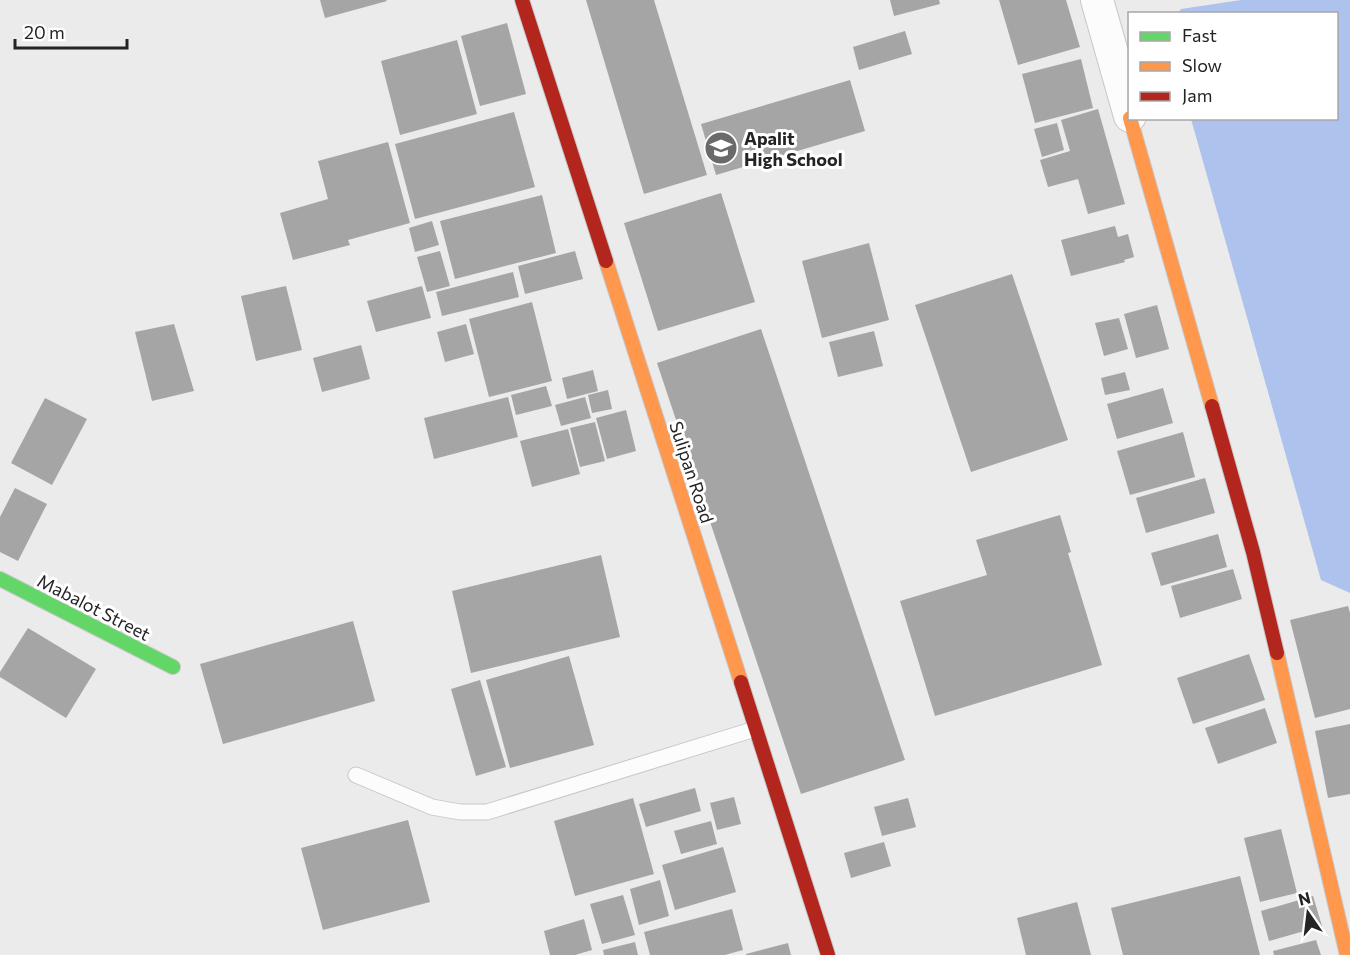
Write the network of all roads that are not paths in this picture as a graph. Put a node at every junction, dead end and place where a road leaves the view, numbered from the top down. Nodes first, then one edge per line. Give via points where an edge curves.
1 (522, 0) edge
2 (1097, 0) edge
3 (1128, 110) edge
4 (1131, 120) edge
5 (0, 579) edge
6 (173, 668) dead end
7 (755, 729) junction
8 (356, 775) dead end
9 (828, 955) edge
10 (1347, 955) edge

1 - 7 street, Sulipan Road
2 - 3 street
4 - 10 street via 1253,552
5 - 6 street, Mabalot Street
7 - 8 lane via 487,812 432,807
7 - 9 street, Sulipan Road

